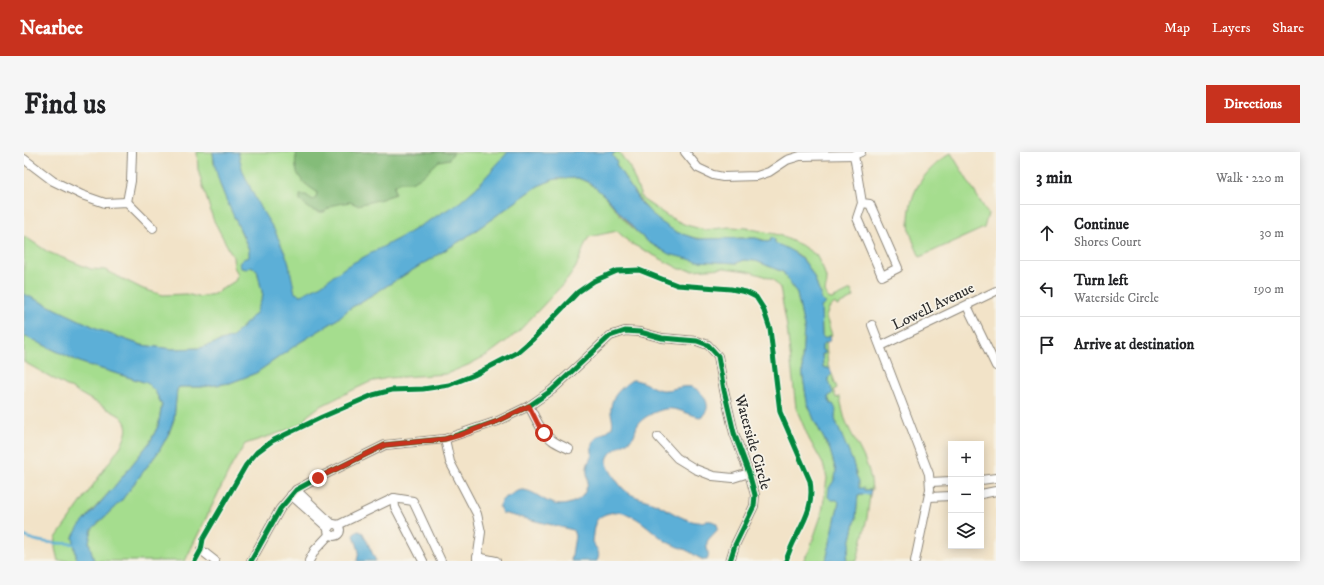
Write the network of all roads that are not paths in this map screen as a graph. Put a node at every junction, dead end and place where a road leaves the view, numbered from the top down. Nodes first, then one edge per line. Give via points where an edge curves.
1 (132, 152) edge
2 (685, 152) edge
3 (857, 154) edge
4 (24, 159) edge
5 (128, 202) junction
6 (862, 203) junction
7 (153, 228) dead end
8 (996, 291) edge
9 (967, 306) junction
10 (872, 325) dead end
11 (881, 346) junction
12 (996, 366) edge
13 (529, 406) junction
14 (658, 437) dead end
15 (445, 439) junction
16 (569, 449) dead end
17 (749, 473) junction
18 (996, 478) edge
19 (984, 480) edge
20 (930, 482) junction
21 (948, 482) edge
22 (996, 491) edge
23 (293, 493) junction
24 (984, 493) edge
25 (948, 496) edge
26 (929, 497) junction
27 (394, 498) junction
28 (332, 528) junction
29 (201, 550) dead end
30 (477, 559) edge
31 (215, 561) edge
32 (250, 561) edge
33 (309, 561) edge
34 (423, 561) edge
35 (441, 561) edge
36 (496, 561) edge
37 (730, 561) edge
38 (915, 561) edge

1 - 5 street
2 - 3 street via 698,168 724,177 757,176 800,156
3 - 6 street
4 - 5 street via 53,182 82,195 105,203
5 - 7 street
6 - 6 street via 857,218 882,276 898,268 870,204
8 - 9 street, Lowell Avenue
9 - 11 street, Lowell Avenue
9 - 12 street
10 - 11 street
11 - 20 street
13 - 15 street, Waterside Circle via 498,421
13 - 16 street via 544,433
13 - 17 street, Waterside Circle via 552,390 610,336 625,331 697,341 708,345 718,356 734,433
14 - 17 street via 677,458 695,469 713,476 733,478
15 - 23 street, Waterside Circle via 385,445
15 - 30 street via 450,462 477,514 481,532
17 - 37 street, Waterside Circle via 753,485 754,506
18 - 19 street
20 - 21 street
20 - 26 street
22 - 24 street
23 - 28 street
23 - 32 street, Waterside Circle via 280,509
25 - 26 street
26 - 38 street
27 - 28 street
27 - 34 street via 395,507
27 - 35 street via 413,501
28 - 33 street
29 - 31 street
30 - 36 street

